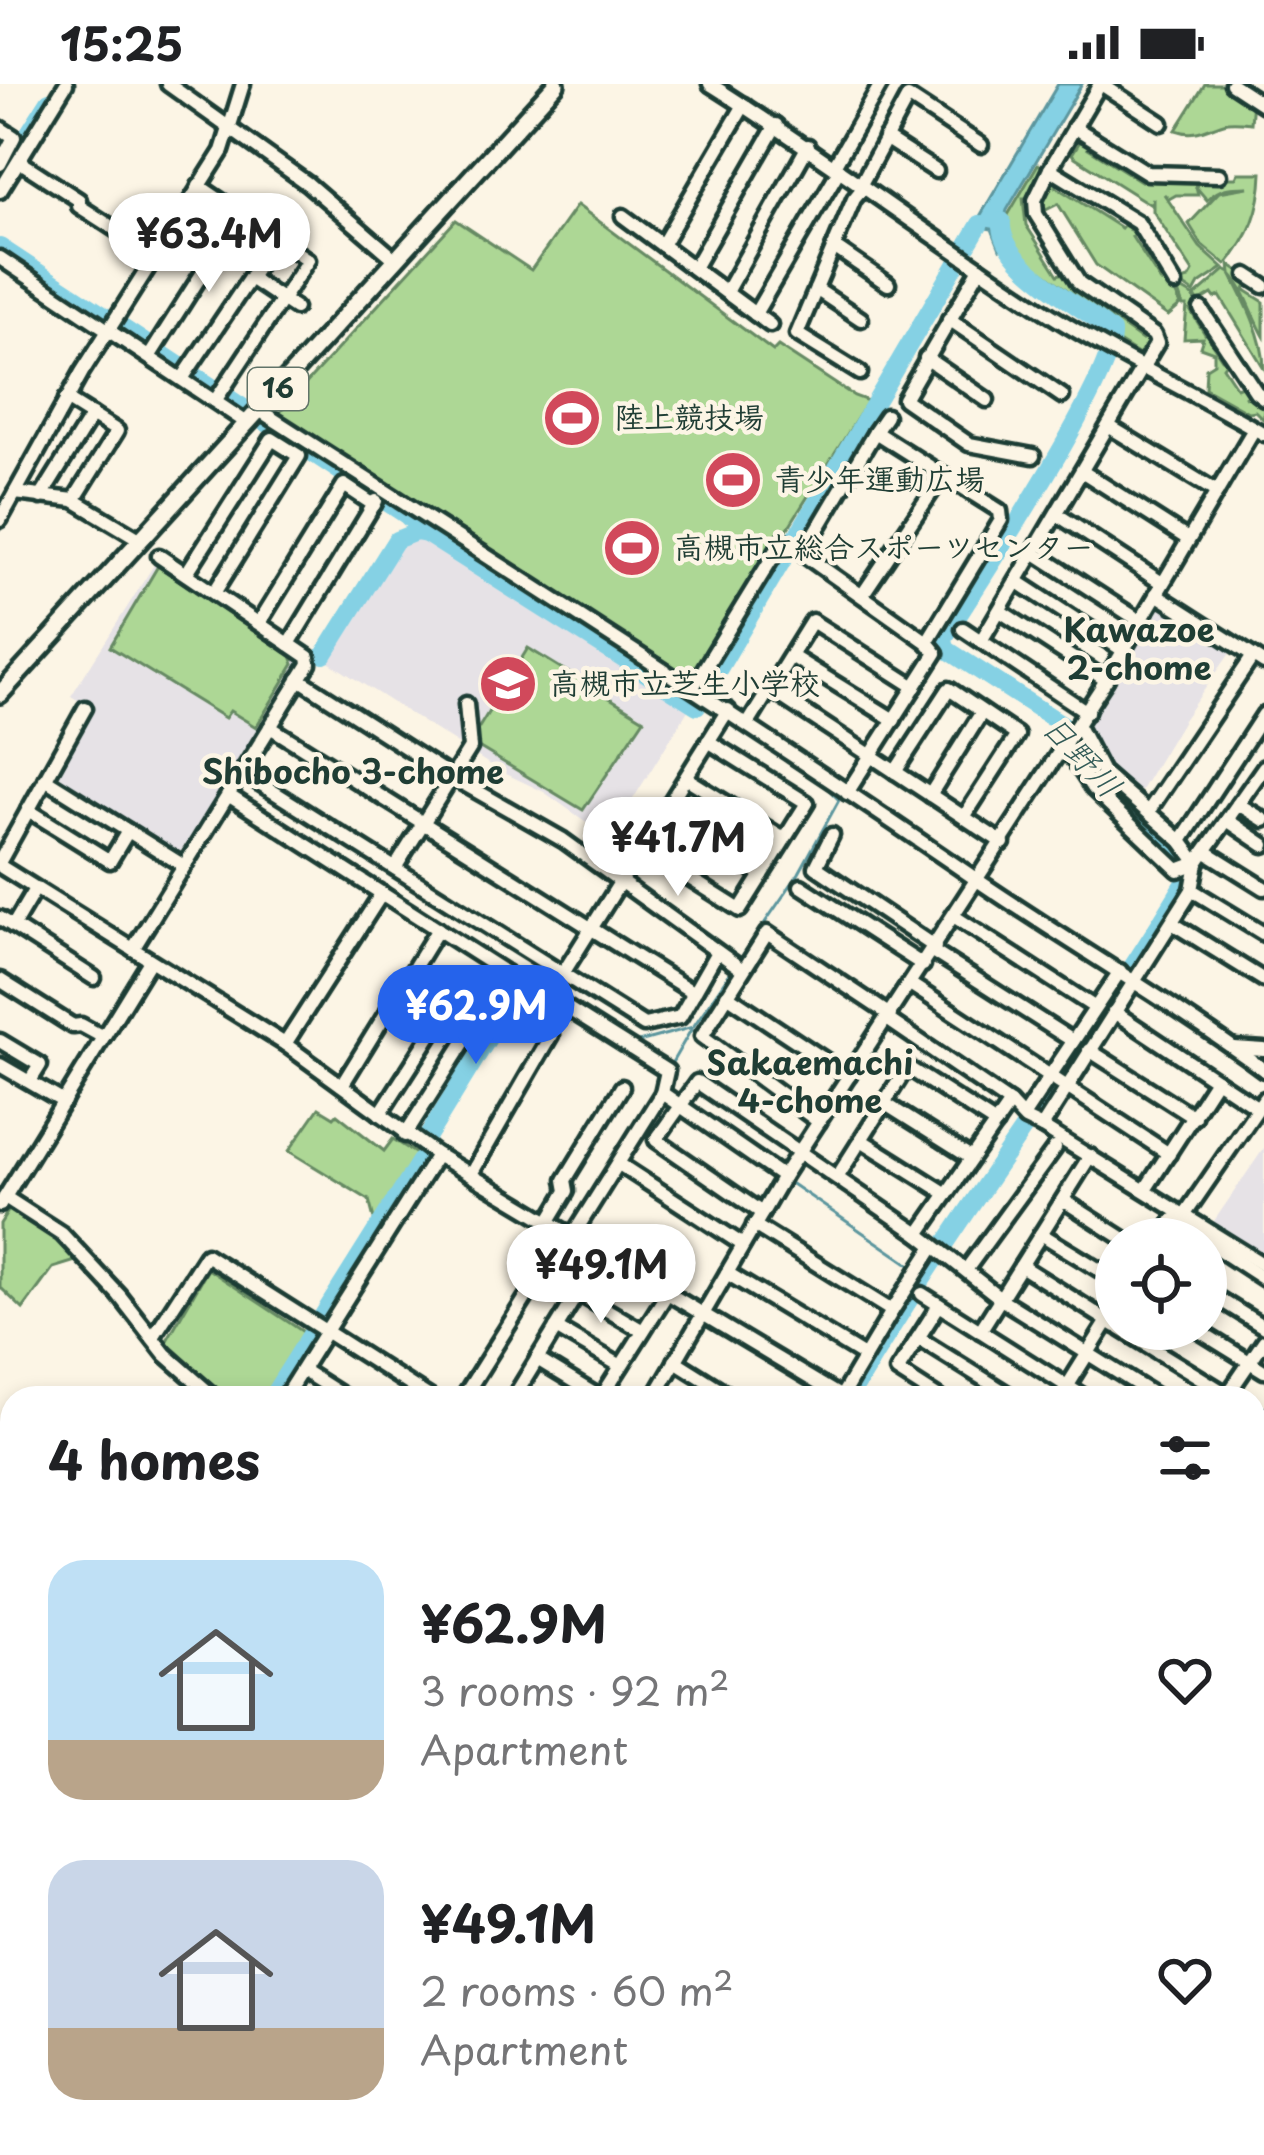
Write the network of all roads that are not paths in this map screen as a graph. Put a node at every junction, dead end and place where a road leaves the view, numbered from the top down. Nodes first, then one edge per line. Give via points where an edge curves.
1 (66, 84) edge
2 (168, 84) edge
3 (243, 84) edge
4 (556, 84) edge
5 (710, 84) edge
6 (881, 84) edge
7 (1100, 84) edge
8 (1232, 84) edge
9 (744, 105) junction
10 (1264, 105) edge
11 (1161, 123) dead end
12 (776, 125) junction
13 (230, 127) junction
14 (0, 128) edge
15 (1074, 128) junction
16 (885, 138) junction
17 (981, 145) dead end
18 (808, 146) junction
19 (19, 161) junction
20 (0, 164) edge
21 (836, 168) junction
22 (1050, 169) junction
23 (935, 171) dead end
24 (1219, 175) dead end
25 (199, 186) junction
26 (862, 187) junction
27 (0, 191) edge
28 (240, 214) junction
29 (623, 216) dead end
30 (276, 238) junction
31 (662, 245) junction
32 (834, 248) junction
33 (155, 255) junction
34 (0, 258) edge
35 (397, 260) junction
36 (694, 268) junction
37 (980, 268) junction
38 (1247, 275) dead end
39 (250, 278) junction
40 (888, 284) dead end
41 (1175, 284) dead end
42 (1264, 286) edge
43 (816, 289) junction
44 (726, 292) junction
45 (282, 299) junction
46 (296, 308) dead end
47 (1201, 309) dead end
48 (755, 314) junction
49 (861, 319) dead end
50 (950, 319) junction
51 (770, 325) dead end
52 (108, 330) junction
53 (149, 357) junction
54 (926, 358) junction
55 (1145, 368) junction
56 (860, 373) dead end
57 (182, 379) junction
58 (1062, 396) dead end
59 (1264, 398) edge
60 (66, 399) junction
61 (987, 400) dead end
62 (215, 401) junction
63 (92, 415) junction
64 (886, 416) dead end
65 (253, 417) junction
66 (1110, 428) junction
67 (290, 430) junction
68 (875, 432) junction
69 (1259, 432) edge
70 (281, 445) junction
71 (1034, 456) dead end
72 (1084, 472) junction
73 (943, 475) junction
74 (1216, 492) junction
75 (15, 494) junction
76 (41, 496) junction
77 (378, 497) junction
78 (74, 500) junction
79 (1058, 515) junction
80 (1, 516) edge
81 (1188, 539) junction
82 (141, 540) junction
83 (802, 551) junction
84 (1035, 553) junction
85 (159, 556) dead end
86 (186, 574) junction
87 (1018, 582) junction
88 (1159, 589) junction
89 (214, 593) junction
90 (863, 594) junction
91 (1000, 611) junction
92 (1140, 621) junction
93 (259, 623) junction
94 (963, 629) dead end
95 (981, 641) junction
96 (927, 642) junction
97 (290, 644) junction
98 (1124, 651) junction
99 (791, 656) junction
100 (1258, 660) edge
101 (299, 679) junction
102 (1106, 680) junction
103 (915, 687) junction
104 (770, 689) junction
105 (701, 692) junction
106 (0, 694) edge
107 (466, 704) dead end
108 (85, 708) dead end
109 (728, 710) junction
110 (982, 712) junction
111 (1087, 712) junction
112 (1264, 714) edge
113 (894, 720) junction
114 (748, 724) junction
115 (1078, 726) junction
116 (270, 727) junction
117 (709, 741) junction
118 (1065, 746) junction
119 (871, 756) junction
120 (242, 772) junction
121 (895, 772) junction
122 (1262, 773) edge
123 (452, 777) junction
124 (45, 778) junction
125 (686, 778) junction
126 (1117, 785) junction
127 (847, 793) junction
128 (228, 795) junction
129 (930, 795) junction
130 (1103, 800) junction
131 (1238, 804) junction
132 (28, 810) junction
133 (1148, 812) junction
134 (664, 813) junction
135 (964, 817) junction
136 (1227, 820) junction
137 (1264, 820) edge
138 (424, 824) junction
139 (128, 830) junction
140 (832, 835) dead end
141 (784, 839) junction
142 (1181, 841) junction
143 (1004, 843) junction
144 (1264, 844) edge
145 (642, 848) junction
146 (1201, 857) junction
147 (0, 863) edge
148 (184, 866) junction
149 (395, 868) junction
150 (762, 875) junction
151 (979, 881) junction
152 (620, 883) junction
153 (801, 886) dead end
154 (1264, 888) edge
155 (35, 889) junction
156 (1192, 890) junction
157 (382, 893) junction
158 (955, 917) junction
159 (0, 918) edge
160 (1172, 923) junction
161 (13, 926) junction
162 (438, 929) junction
163 (591, 929) junction
164 (1264, 934) edge
165 (133, 949) junction
166 (934, 949) junction
167 (717, 952) junction
168 (150, 961) junction
169 (923, 965) junction
170 (743, 970) junction
171 (507, 974) junction
172 (562, 975) junction
173 (1127, 975) junction
174 (94, 978) dead end
175 (0, 980) edge
176 (1264, 980) edge
177 (910, 984) junction
178 (694, 994) junction
179 (727, 995) junction
180 (451, 1003) dead end
181 (1094, 1007) junction
182 (1114, 1012) junction
183 (889, 1017) junction
184 (551, 1036) dead end
185 (103, 1037) junction
186 (0, 1041) edge
187 (1073, 1041) junction
188 (1264, 1043) edge
189 (285, 1044) junction
190 (1232, 1048) junction
191 (1090, 1050) junction
192 (0, 1065) edge
193 (1264, 1070) edge
194 (849, 1076) junction
195 (1050, 1077) junction
196 (1216, 1080) junction
197 (30, 1081) junction
198 (342, 1085) junction
199 (621, 1087) dead end
200 (1066, 1088) junction
201 (662, 1093) junction
202 (64, 1102) junction
203 (884, 1103) junction
204 (1010, 1103) junction
205 (1261, 1104) edge
206 (680, 1105) junction
207 (380, 1114) junction
208 (1024, 1115) junction
209 (1194, 1118) junction
210 (819, 1122) junction
211 (996, 1124) junction
212 (1042, 1126) junction
213 (405, 1135) junction
214 (861, 1140) junction
215 (1055, 1148) dead end
216 (800, 1152) junction
217 (1169, 1154) junction
218 (436, 1155) junction
219 (1090, 1156) junction
220 (971, 1158) junction
221 (619, 1164) junction
222 (471, 1174) junction
223 (838, 1176) junction
224 (783, 1177) junction
225 (1145, 1190) junction
226 (946, 1194) junction
227 (1063, 1200) junction
228 (2, 1201) edge
229 (1181, 1218) edge
230 (1183, 1218) edge
231 (758, 1219) junction
232 (1095, 1220) edge
233 (549, 1221) junction
234 (570, 1234) junction
235 (919, 1234) junction
236 (1041, 1234) junction
237 (1227, 1244) edge
238 (742, 1245) junction
239 (934, 1246) junction
240 (602, 1253) junction
241 (1227, 1255) edge
242 (1264, 1265) edge
243 (1021, 1266) junction
244 (1095, 1267) edge
245 (966, 1270) junction
246 (727, 1273) junction
247 (1264, 1279) edge
248 (668, 1292) junction
249 (578, 1293) junction
250 (922, 1294) dead end
251 (1000, 1298) junction
252 (1227, 1304) edge
253 (939, 1305) junction
254 (1095, 1309) edge
255 (892, 1311) junction
256 (703, 1314) junction
257 (1264, 1327) edge
258 (319, 1328) junction
259 (556, 1328) junction
260 (643, 1331) junction
261 (980, 1331) junction
262 (153, 1337) junction
263 (918, 1337) junction
264 (1264, 1341) edge
265 (1095, 1345) edge
266 (1227, 1348) edge
267 (1158, 1350) edge
268 (1087, 1354) junction
269 (864, 1355) junction
270 (537, 1359) junction
271 (675, 1361) junction
272 (1251, 1363) junction
273 (621, 1366) junction
274 (302, 1370) junction
275 (1264, 1371) edge
276 (201, 1386) edge
277 (292, 1386) edge
278 (327, 1386) edge
279 (412, 1386) edge
280 (471, 1386) edge
281 (521, 1386) edge
282 (581, 1386) edge
283 (608, 1386) edge
284 (661, 1386) edge
285 (715, 1386) edge
286 (821, 1386) edge
287 (846, 1386) edge
288 (920, 1386) edge
289 (995, 1386) edge
290 (1055, 1386) edge
291 (1067, 1386) edge
292 (1139, 1386) edge
293 (1212, 1386) edge
294 (1235, 1386) edge

1 - 19 street
2 - 13 street
3 - 13 street
4 - 35 main road, 16
5 - 9 street
6 - 21 street
7 - 11 street
7 - 15 street
8 - 10 street
9 - 12 street
9 - 31 street
12 - 18 street
12 - 36 street
13 - 25 street
13 - 35 street
14 - 20 street via 14,137
15 - 22 street
15 - 24 street via 1148,173
16 - 17 street via 908,97
16 - 23 street
16 - 26 street
18 - 21 street
18 - 44 street
19 - 27 street
19 - 33 street
21 - 26 street
21 - 48 street
22 - 41 street via 1138,223
22 - 55 street via 1036,214 1079,283 1154,335
25 - 28 street
25 - 33 street
26 - 32 street
26 - 37 street
28 - 30 street
28 - 53 street
29 - 31 street
30 - 39 street
30 - 45 street via 308,260
31 - 36 street
32 - 40 street
32 - 43 street
33 - 52 street
34 - 52 street
35 - 65 main road, 16
36 - 44 street
37 - 50 street
37 - 55 street
38 - 42 street
39 - 45 street
39 - 57 street
43 - 49 street
43 - 56 street via 797,334
44 - 48 street
45 - 46 street
45 - 62 street
47 - 59 street
48 - 51 street
50 - 54 street
50 - 58 street
52 - 53 street
52 - 60 street
53 - 57 street
54 - 61 street
54 - 71 street via 905,394 908,405 968,444
55 - 66 street
55 - 69 street
57 - 62 street
60 - 63 street
60 - 75 street
62 - 65 street
63 - 76 street
63 - 78 street via 117,431
64 - 68 street
65 - 67 street
65 - 82 main road, 16
66 - 72 street
66 - 74 street
67 - 70 street
67 - 77 street
68 - 73 street
68 - 83 street
69 - 74 street
70 - 86 street via 272,439
70 - 89 street via 299,456
72 - 79 street
72 - 81 street
73 - 90 street
73 - 96 street via 1001,520
74 - 81 street
75 - 76 street
75 - 80 street
76 - 78 street
77 - 93 street via 344,485
77 - 97 street
77 - 105 street
78 - 82 street
79 - 84 street
79 - 88 street
81 - 88 street
82 - 106 main road, 16
83 - 90 street
83 - 105 street via 783,540
84 - 87 street
84 - 92 street
85 - 86 street
86 - 89 street
87 - 91 street
87 - 98 street
88 - 92 street
88 - 100 street
89 - 93 street
90 - 96 street
91 - 95 street
91 - 102 street
92 - 98 street
93 - 97 street
94 - 95 street
95 - 111 street
96 - 103 street via 936,653
97 - 101 street via 308,657
98 - 102 street
99 - 103 street via 812,621
99 - 104 street
99 - 113 street
100 - 133 street
101 - 116 street
101 - 123 street
102 - 111 street
103 - 113 street
104 - 114 street
104 - 119 street
105 - 109 street
107 - 123 street via 470,748
108 - 124 street
109 - 114 street
109 - 117 street
110 - 121 street via 949,689
110 - 129 street
110 - 135 street via 1017,735
111 - 115 street
112 - 142 street
113 - 119 street
114 - 127 street
115 - 118 street
115 - 126 street
116 - 120 street
116 - 138 street
117 - 125 street
117 - 141 street via 807,803
118 - 130 street
118 - 143 street
119 - 121 street
119 - 127 street
120 - 128 street
120 - 149 street
121 - 129 street
122 - 131 street
123 - 138 street
123 - 152 street
124 - 132 street
124 - 139 street
125 - 134 street
125 - 141 street
126 - 130 street
126 - 133 street
127 - 151 street
128 - 148 street
128 - 157 street
129 - 135 street
130 - 146 street via 1178,870
131 - 136 street
131 - 137 street
132 - 139 street via 110,862
132 - 147 street
133 - 142 street
134 - 145 street
134 - 150 street
135 - 143 street
136 - 144 street
136 - 146 street
138 - 149 street
138 - 163 street
139 - 148 street
140 - 166 street via 816,867
141 - 150 street
142 - 146 street
143 - 151 street
145 - 150 street via 740,910
145 - 152 street
146 - 154 street
146 - 156 street
147 - 155 street
148 - 165 street
149 - 172 street
151 - 158 street
151 - 173 street
152 - 163 street
152 - 167 street
153 - 169 street
155 - 161 street
155 - 165 street
156 - 160 street
156 - 164 street
157 - 162 street
157 - 189 street
158 - 166 street
158 - 181 street
159 - 161 street
160 - 173 street
160 - 176 street
161 - 174 street
162 - 171 street
162 - 198 street
163 - 172 street
163 - 178 street
165 - 168 street
166 - 169 street
166 - 187 street
167 - 170 street
167 - 178 street
168 - 185 street
168 - 189 street
169 - 177 street
170 - 179 street
170 - 183 street via 767,932
171 - 201 street via 667,1071
171 - 213 street
172 - 178 street via 644,1025 680,1017
173 - 181 street
173 - 182 street
173 - 190 street
175 - 185 street
177 - 183 street
177 - 195 street
179 - 194 street
179 - 210 street via 703,1036
180 - 207 street
181 - 187 street
182 - 191 street
182 - 196 street
183 - 194 street
183 - 204 street
184 - 222 street
185 - 202 street
186 - 197 street via 40,1065
187 - 195 street
188 - 190 street
189 - 198 street
190 - 193 street
191 - 200 street
191 - 209 street
192 - 197 street
194 - 210 street
195 - 200 street
195 - 208 street
196 - 205 street
196 - 209 street
197 - 202 street
198 - 207 street
199 - 233 street
200 - 212 street
200 - 217 street
201 - 206 street
201 - 221 street
202 - 228 street
203 - 211 street via 907,1067
203 - 214 street
203 - 220 street
204 - 208 street
204 - 211 street
205 - 230 street
206 - 216 street via 697,1082
206 - 224 street
206 - 231 street via 656,1140
207 - 213 street
208 - 212 street
209 - 217 street
210 - 216 street
211 - 220 street
212 - 219 street
213 - 218 street
214 - 223 street
214 - 226 street
215 - 245 street
216 - 223 street
216 - 224 street
217 - 225 street
218 - 222 street
218 - 258 street
219 - 225 street
219 - 227 street
220 - 226 street
221 - 234 street
221 - 238 street
222 - 233 street
223 - 235 street
224 - 231 street
225 - 229 street
226 - 235 street
227 - 232 street
227 - 236 street
228 - 262 street via 62,1234
231 - 238 street
231 - 255 street
233 - 234 street
234 - 240 street
234 - 280 street
235 - 239 street
236 - 243 street
236 - 244 street
237 - 242 street
238 - 246 street
239 - 245 street
239 - 255 street
240 - 248 street
240 - 249 street
241 - 247 street
243 - 251 street
243 - 254 street
245 - 251 street
246 - 256 street
246 - 269 street
248 - 256 street
248 - 260 street
249 - 259 street
249 - 260 street
250 - 253 street
251 - 261 street
251 - 268 street
252 - 257 street
253 - 261 street
253 - 263 street
255 - 269 street
256 - 271 street
256 - 286 street
258 - 262 street via 206,1256
258 - 274 street
258 - 279 street
259 - 270 street
259 - 273 street
260 - 273 street
261 - 290 street
262 - 276 street
263 - 288 street via 897,1371
263 - 289 street
264 - 272 street
265 - 268 street
266 - 272 street
267 - 293 street
268 - 291 street
268 - 292 street
269 - 287 street
270 - 281 street
270 - 282 street
271 - 284 street
271 - 285 street
272 - 275 street
272 - 294 street
273 - 283 street
274 - 277 street
274 - 278 street

